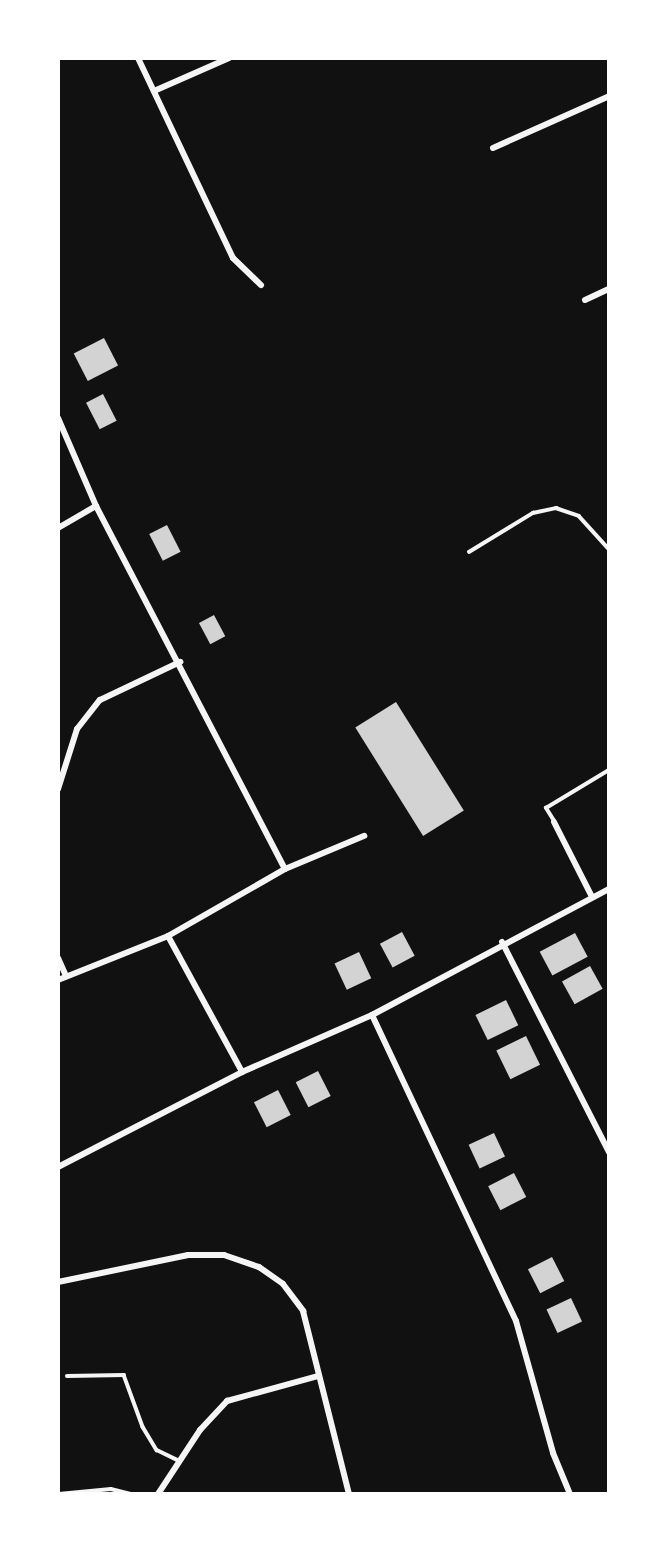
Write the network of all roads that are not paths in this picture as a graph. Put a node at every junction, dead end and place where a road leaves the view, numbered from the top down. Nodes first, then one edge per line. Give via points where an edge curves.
1 (138, 58) edge
2 (229, 58) edge
3 (155, 91) junction
4 (609, 96) edge
5 (493, 148) dead end
6 (261, 285) dead end
7 (609, 289) edge
8 (585, 300) dead end
9 (58, 418) edge
10 (96, 506) junction
11 (58, 528) edge
12 (609, 550) edge
13 (469, 552) dead end
14 (180, 662) junction
15 (609, 771) edge
16 (58, 789) edge
17 (554, 821) joint
18 (364, 836) dead end
19 (285, 869) junction
20 (609, 889) edge
21 (592, 897) junction
22 (168, 936) junction
23 (502, 942) junction
24 (58, 958) edge
25 (66, 976) junction
26 (58, 981) edge
27 (372, 1015) junction
28 (242, 1072) junction
29 (609, 1152) edge
30 (58, 1167) edge
31 (58, 1282) edge
32 (318, 1376) junction
33 (66, 1377) dead end
34 (180, 1461) junction
35 (59, 1494) edge
36 (131, 1494) edge
37 (158, 1494) edge
38 (349, 1494) edge
39 (570, 1494) edge

1 - 3 street
2 - 3 street
3 - 6 street via 233,258
4 - 5 street
7 - 8 street
9 - 10 street
10 - 11 street
10 - 14 street
12 - 13 lane via 579,516 556,508 533,513
14 - 16 street via 100,700 77,729
14 - 19 street
15 - 17 lane via 546,808
17 - 21 street
18 - 19 street
19 - 22 street
20 - 21 street
21 - 23 street
22 - 25 street
22 - 28 street
23 - 27 street
23 - 29 street
24 - 25 street
25 - 26 street
27 - 28 street
27 - 39 street via 516,1321 553,1453
28 - 30 street
31 - 32 street via 188,1255 224,1255 259,1267 283,1284 303,1311
32 - 34 street via 227,1401
32 - 38 street
33 - 34 lane via 124,1375 143,1427 157,1450
34 - 37 street
35 - 36 lane via 111,1489

